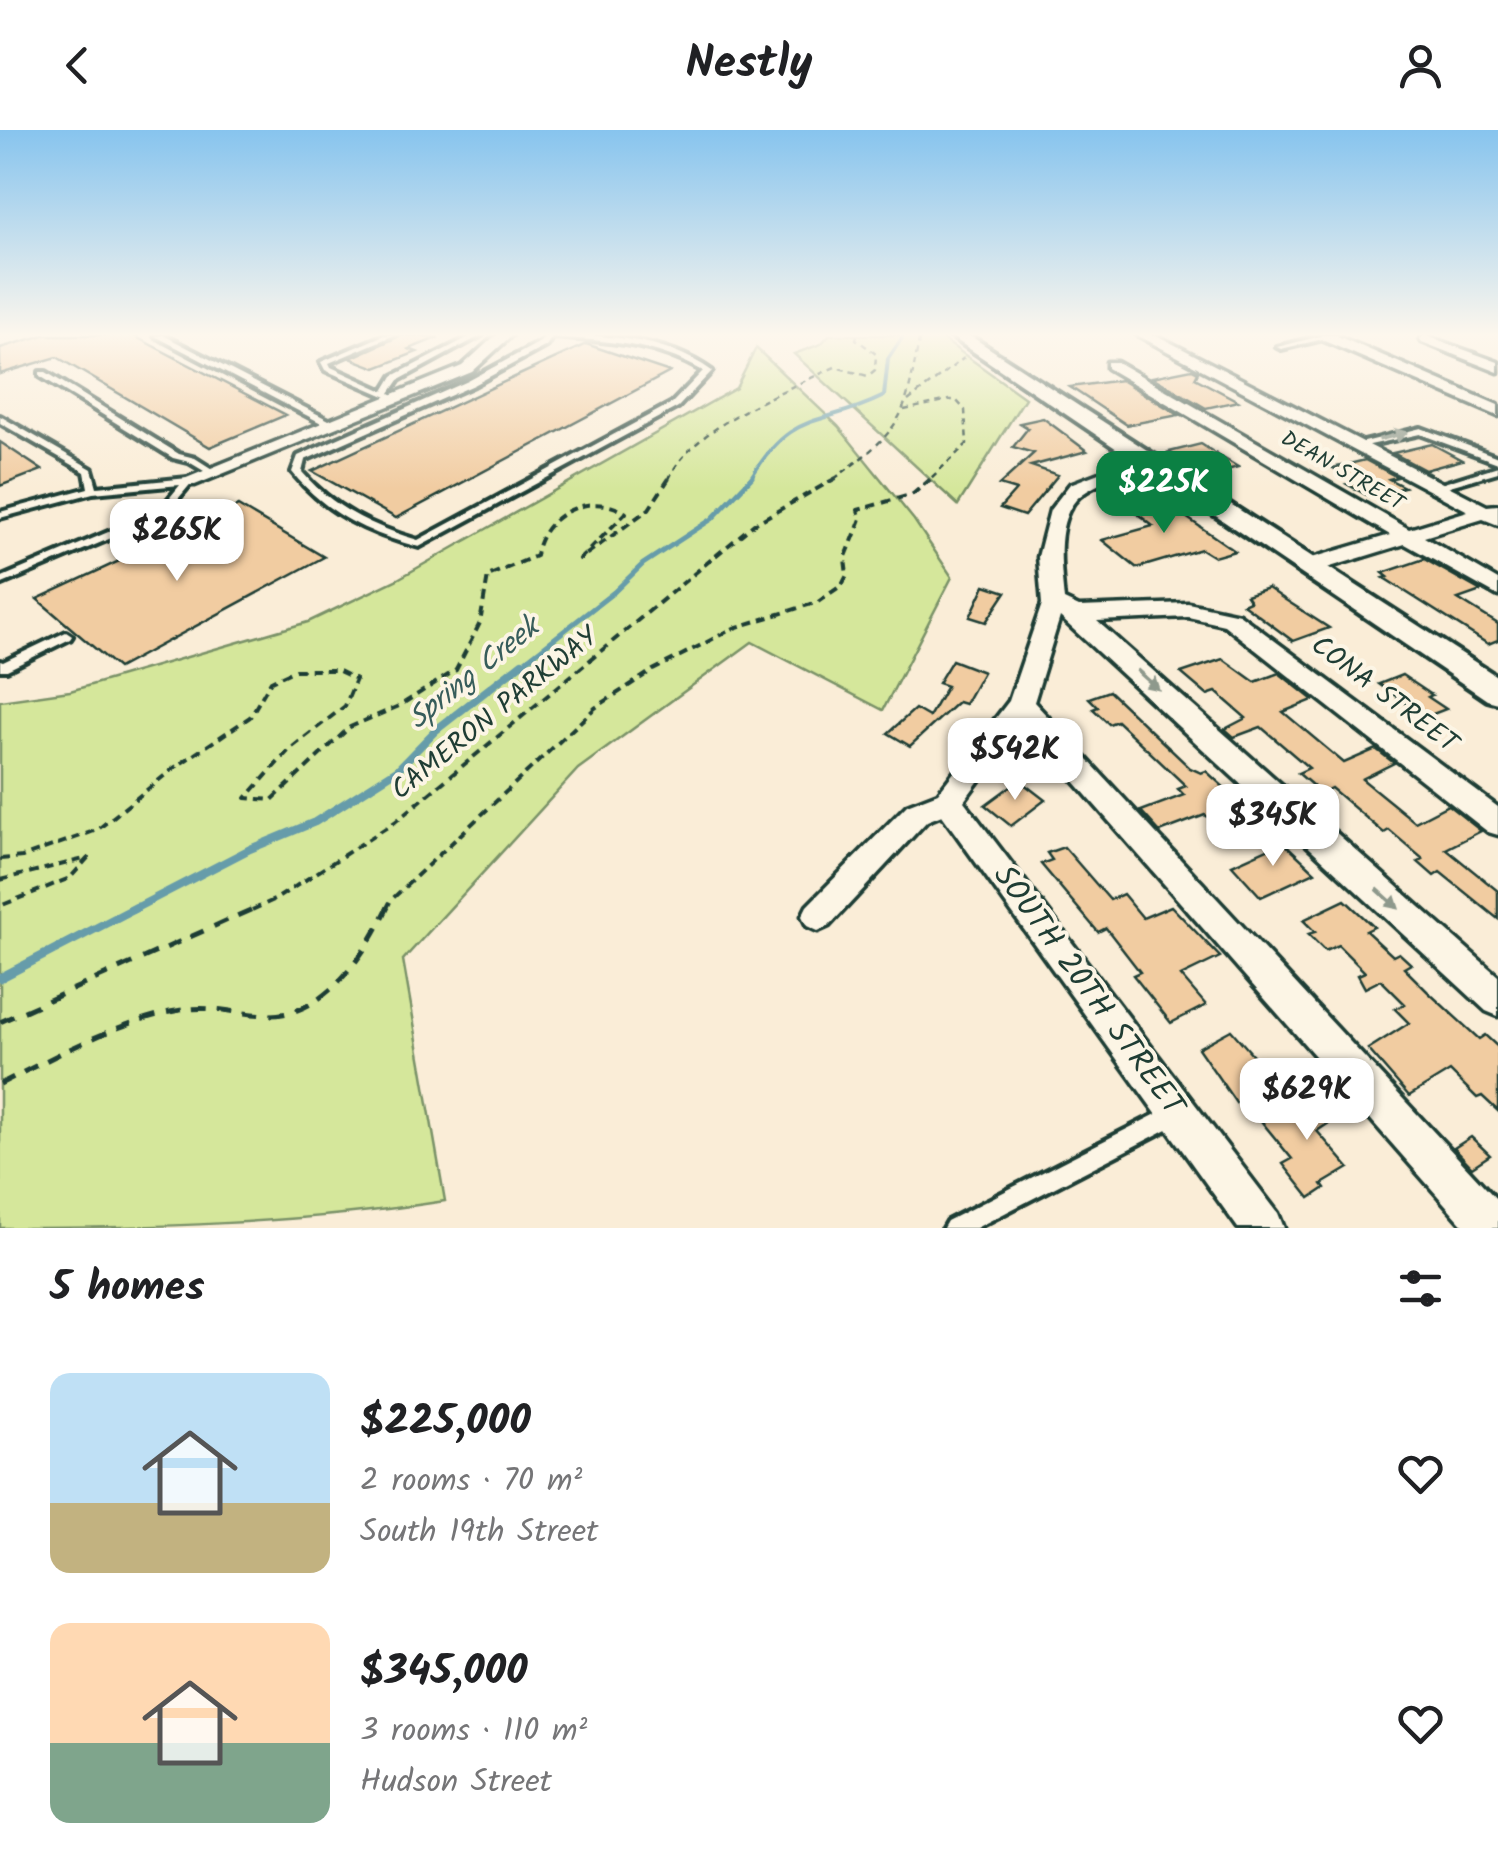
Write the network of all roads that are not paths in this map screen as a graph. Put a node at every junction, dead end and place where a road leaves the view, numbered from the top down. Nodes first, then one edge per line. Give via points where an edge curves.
1 (63, 386) edge
2 (257, 386) edge
3 (368, 386) edge
4 (393, 386) edge
5 (418, 386) edge
6 (465, 386) edge
7 (693, 386) edge
8 (1034, 386) edge
9 (1149, 386) edge
10 (1242, 386) edge
11 (1443, 386) edge
12 (390, 396) junction
13 (1498, 411) edge
14 (0, 420) edge
15 (330, 424) junction
16 (1356, 445) junction
17 (1146, 460) junction
18 (1498, 460) edge
19 (1498, 469) edge
20 (212, 472) junction
21 (188, 481) junction
22 (1436, 486) junction
23 (92, 490) junction
24 (1494, 513) edge
25 (0, 515) edge
26 (1407, 536) junction
27 (1306, 566) junction
28 (0, 582) edge
29 (1498, 588) edge
30 (1065, 610) junction
31 (66, 636) dead end
32 (0, 665) edge
33 (1498, 692) edge
34 (1021, 704) junction
35 (948, 802) junction
36 (1498, 823) edge
37 (818, 916) dead end
38 (1498, 999) edge
39 (1178, 1113) junction
40 (954, 1228) edge
41 (1263, 1228) edge
42 (1494, 1228) edge

1 - 20 lane
2 - 15 lane
3 - 12 lane
4 - 12 lane
5 - 12 street
6 - 7 lane via 301,458 297,472 334,508 382,534 419,544 675,405
8 - 17 street
9 - 26 street, DEAN STREET
10 - 16 street
11 - 13 street
12 - 15 street
14 - 23 lane via 89,471
15 - 20 street
16 -> 18 lane via 1431,432
16 - 22 street
17 - 27 street
17 - 30 street via 1078,488 1057,514 1049,556
19 - 22 lane
20 - 21 street
21 - 23 lane
21 - 28 lane via 165,509
22 - 24 street
23 - 25 lane
24 - 26 street
26 - 27 street
26 - 29 street, DEAN STREET
27 - 33 street
30 - 34 street
30 - 36 street, CONA STREET via 1188,610 1231,618
30 -> 38 street
31 - 32 lane
34 - 35 street
34 - 42 street
35 - 37 street via 917,813
35 - 39 street, SOUTH 20TH STREET
39 - 40 lane
39 - 41 street, SOUTH 20TH STREET

